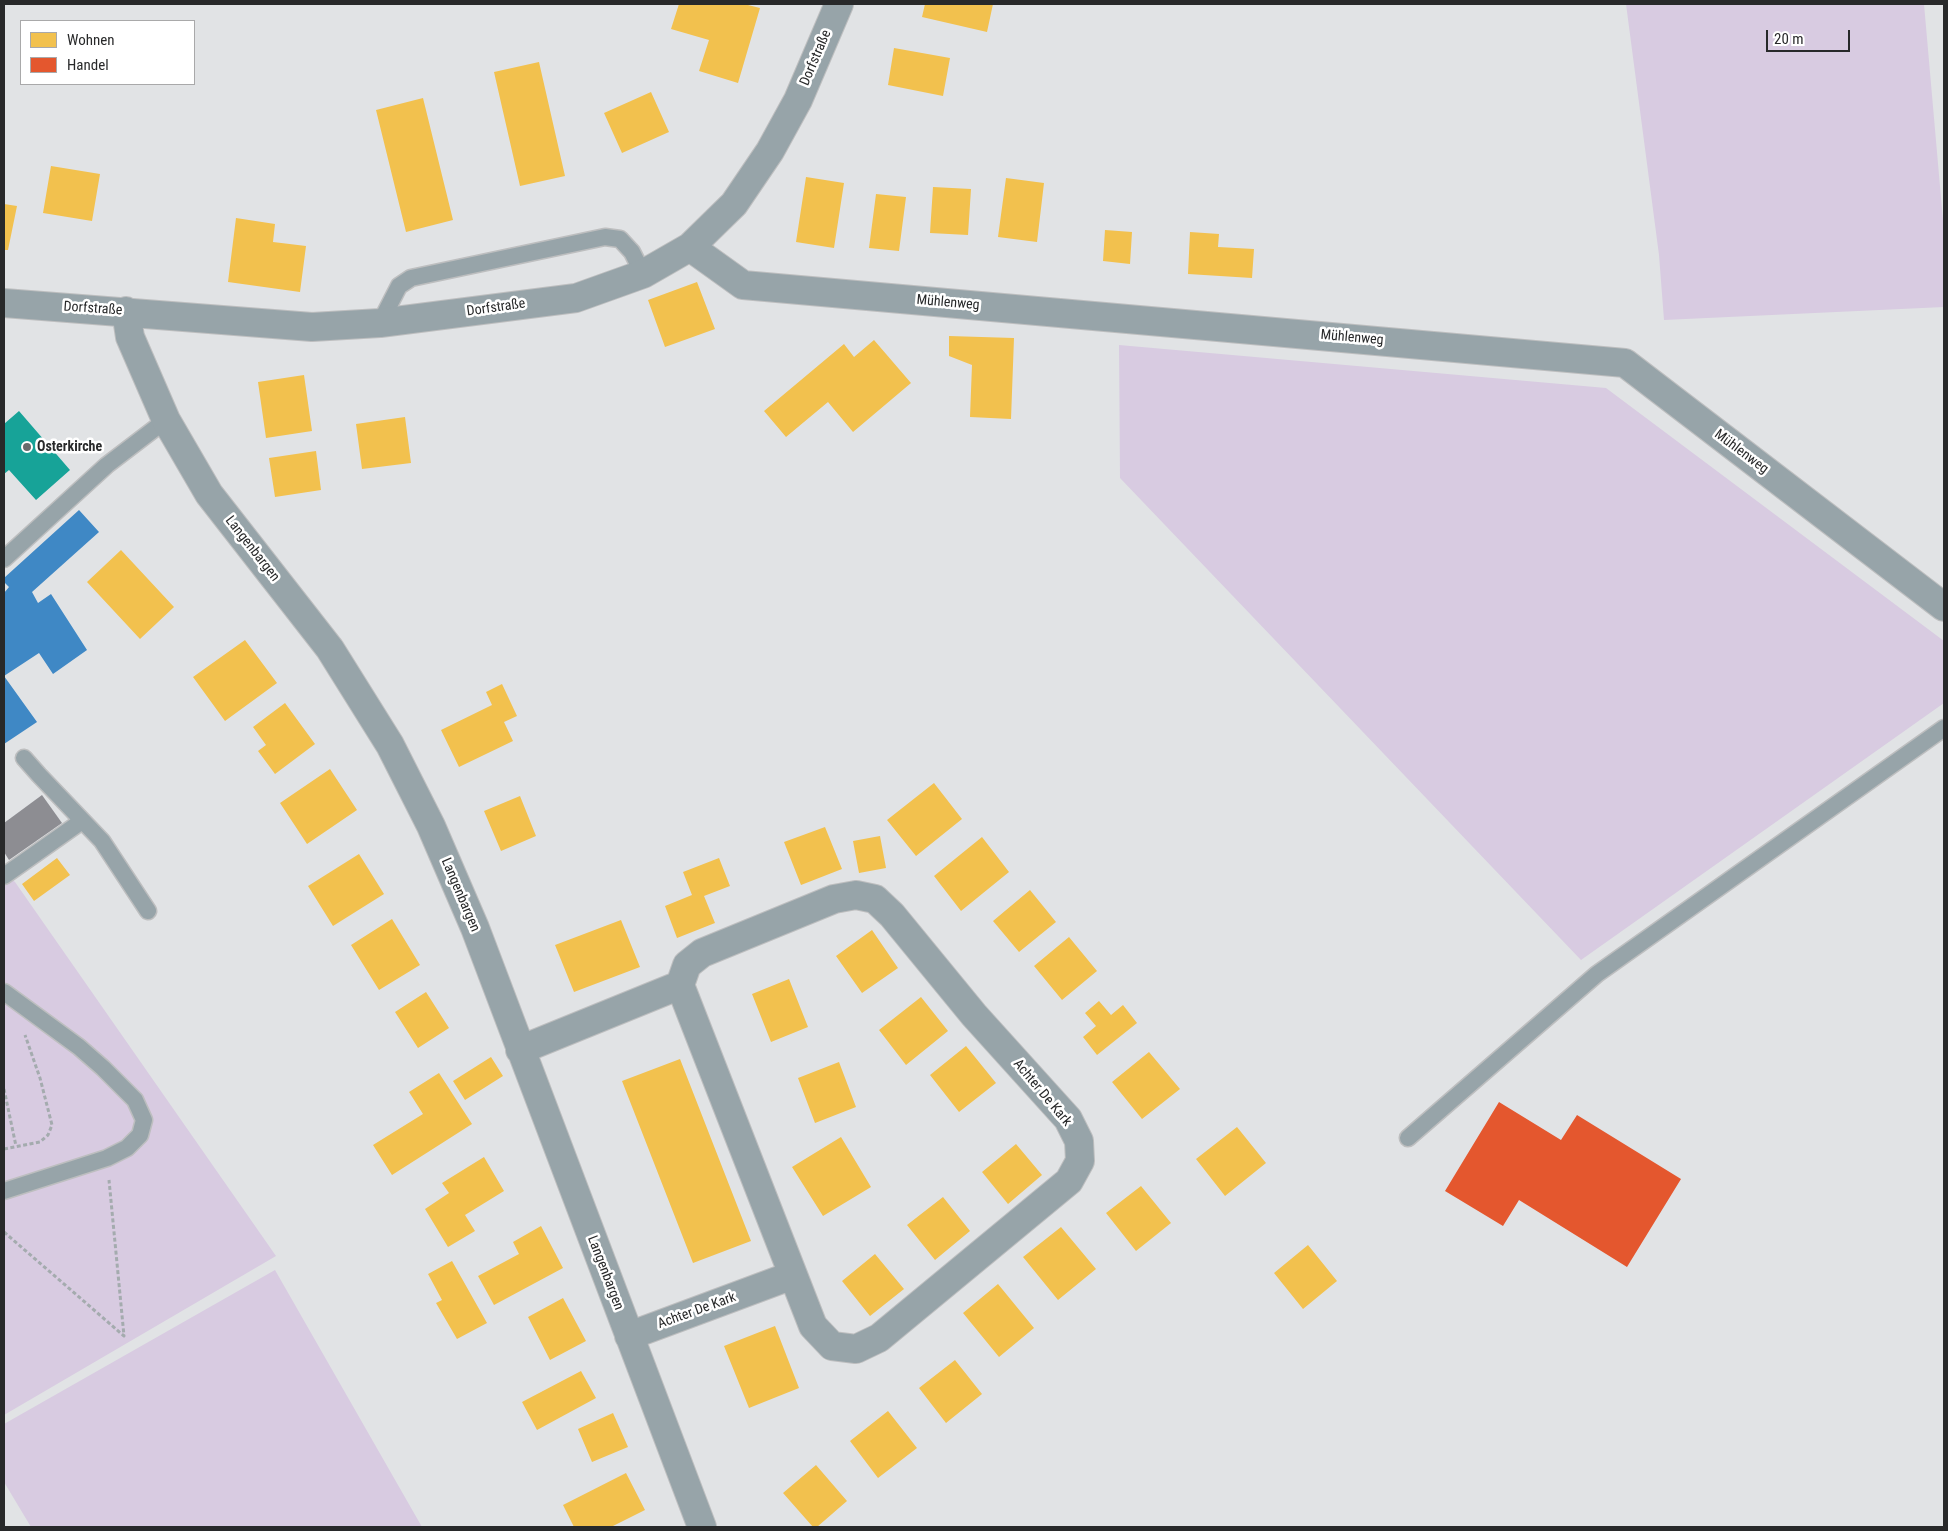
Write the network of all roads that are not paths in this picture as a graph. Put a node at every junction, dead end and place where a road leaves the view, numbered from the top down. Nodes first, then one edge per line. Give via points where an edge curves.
1 (839, 4) edge
2 (690, 247) junction
3 (643, 274) junction
4 (4, 303) edge
5 (126, 311) junction
6 (380, 324) junction
7 (166, 420) junction
8 (4, 558) edge
9 (1944, 607) edge
10 (1944, 728) edge
11 (24, 758) dead end
12 (82, 821) junction
13 (4, 876) edge
14 (148, 911) dead end
15 (680, 985) junction
16 (4, 992) edge
17 (520, 1050) junction
18 (1408, 1138) dead end
19 (4, 1191) edge
20 (793, 1275) junction
21 (629, 1336) junction
22 (702, 1527) edge

1 - 2 street, Dorfstraße via 798,100 770,152 734,204
2 - 3 street, Dorfstraße
2 - 9 street, Mühlenweg via 743,285 1625,363
3 - 6 street, Dorfstraße via 576,298
3 - 6 lane via 632,252 620,239 605,237 411,278 399,286
4 - 5 street, Dorfstraße
5 - 6 street, Dorfstraße via 312,327
5 - 7 street, Langenbargen via 130,337
7 - 8 lane via 107,465
7 - 17 street, Langenbargen via 209,494 330,649 390,745 431,826 475,928
10 - 18 lane via 1597,974
11 - 12 lane
12 - 13 lane
12 - 14 lane via 102,841
15 - 17 street
15 - 20 street, Achter De Kark
15 - 20 street, Achter De Kark via 687,965 702,953 834,899 856,895 874,899 892,915 974,1015 1068,1120 1079,1141 1080,1161 1069,1181 879,1338 856,1349 832,1346 814,1326
16 - 19 lane via 103,1068 135,1100 144,1120 140,1136 127,1148 107,1158
17 - 21 street, Langenbargen
20 - 21 street, Achter De Kark
21 - 22 street, Langenbargen

